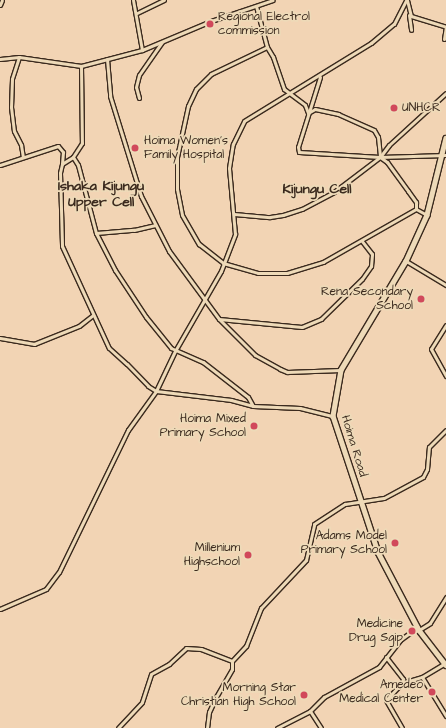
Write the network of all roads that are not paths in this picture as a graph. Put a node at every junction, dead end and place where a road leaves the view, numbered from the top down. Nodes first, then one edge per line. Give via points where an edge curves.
1 (2, 0) edge
2 (133, 0) edge
3 (164, 0) edge
4 (273, 0) edge
5 (407, 0) edge
6 (0, 6) edge
7 (256, 6) junction
8 (408, 12) junction
9 (137, 13) junction
10 (446, 27) edge
11 (411, 30) dead end
12 (444, 39) dead end
13 (163, 41) junction
14 (267, 47) junction
15 (142, 50) junction
16 (19, 57) junction
17 (0, 58) edge
18 (107, 59) junction
19 (81, 66) junction
20 (320, 77) junction
21 (446, 92) edge
22 (289, 94) junction
23 (139, 98) dead end
24 (308, 112) junction
25 (446, 138) edge
26 (444, 154) edge
27 (23, 157) junction
28 (73, 157) junction
29 (380, 157) junction
30 (62, 164) junction
31 (0, 165) edge
32 (416, 208) junction
33 (234, 214) junction
34 (427, 216) junction
35 (155, 225) junction
36 (96, 233) junction
37 (362, 241) junction
38 (406, 261) junction
39 (223, 263) junction
40 (446, 285) edge
41 (204, 299) junction
42 (93, 315) junction
43 (90, 318) junction
44 (219, 319) junction
45 (96, 322) junction
46 (446, 325) edge
47 (0, 338) edge
48 (175, 350) junction
49 (341, 370) junction
50 (446, 376) edge
51 (156, 391) junction
52 (253, 406) junction
53 (333, 416) junction
54 (446, 430) edge
55 (360, 500) junction
56 (446, 597) edge
57 (0, 609) edge
58 (419, 629) junction
59 (386, 657) junction
60 (232, 662) junction
61 (445, 664) edge
62 (422, 677) junction
63 (402, 683) junction
64 (310, 711) junction
65 (446, 716) edge
66 (118, 728) edge
67 (207, 728) edge
68 (277, 728) edge
69 (321, 728) edge
70 (402, 728) edge

1 - 6 street
2 - 9 street
3 - 9 street
4 - 7 street
5 - 8 street
5 - 20 street via 399,17 389,29
7 - 13 street
7 - 14 street
8 - 10 street via 416,19
8 - 11 street
9 - 15 street
10 - 12 street
13 - 15 street
13 - 23 street via 139,75 136,87
14 - 22 street
14 - 39 street via 224,66 202,81 188,106 181,133 176,172 182,215 199,244
15 - 18 street
16 - 17 street
16 - 19 street
16 - 27 street via 12,79 11,107 14,131 21,145
18 - 19 street
18 - 35 street via 110,96 141,196
19 - 28 street via 82,144
20 - 22 street via 308,81
20 - 24 street
21 - 29 street via 389,145
22 - 24 street via 305,105
22 - 33 street via 248,117 238,132 229,168
24 - 29 street via 315,109 338,114 368,127 378,137
24 - 29 street via 298,146 299,152
25 - 26 main road, Hoima Road
26 - 29 street
26 - 34 main road, Hoima Road
27 - 30 street via 58,146 63,152
27 - 31 street
28 - 30 street
28 - 36 street via 78,165
29 - 32 street via 387,162 408,191
29 - 33 street via 345,185 302,209 270,217
30 - 42 street via 60,188 63,250
32 - 34 street
32 - 37 street
33 - 39 street via 235,234
34 - 38 main road, Hoima Road
35 - 36 street via 134,230
35 - 41 street
36 - 48 street via 129,293 160,336
37 - 39 street via 316,265 287,273 258,273
37 - 44 street via 372,254 371,266 362,279 320,319 302,328
38 - 40 street
38 - 49 main road, Hoima Road
39 - 41 street
41 - 44 street
41 - 48 street
42 - 43 street
42 - 45 street
43 - 45 street
43 - 47 street via 34,344
44 - 49 street via 255,355 287,372
45 - 51 street via 109,348
46 - 50 street via 431,349
48 - 51 street
48 - 52 street via 203,362 248,397
49 - 53 main road, Hoima Road
51 - 52 street via 231,400
51 - 57 street via 128,430 59,572 46,589
52 - 53 street via 289,406
53 - 55 main road, Hoima Road
54 - 55 street via 428,447 427,469 423,477 384,498
55 - 58 main road, Hoima Road via 378,552
55 - 60 street via 345,504 314,524 306,560 264,604 246,646
56 - 58 street via 430,623
58 - 59 street via 400,640
58 - 61 main road, Hoima Road
59 - 63 street via 403,679
59 - 64 street via 379,667 324,697
60 - 66 street via 201,649 186,648 169,664 151,674 142,702
60 - 67 street via 232,669 210,712
61 - 62 street
62 - 63 street
62 - 65 street
63 - 70 street via 386,700
64 - 68 street
64 - 69 street

